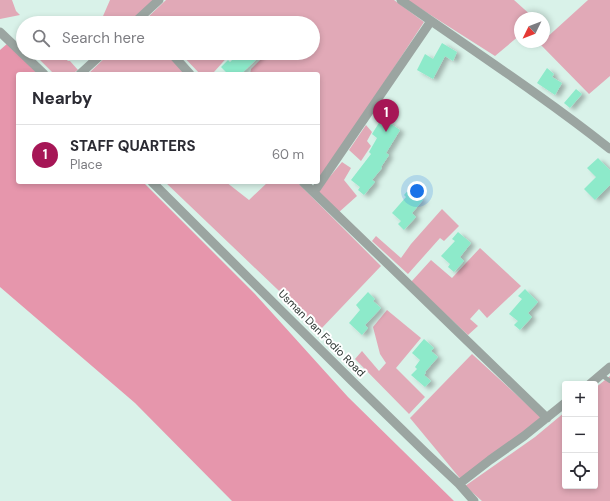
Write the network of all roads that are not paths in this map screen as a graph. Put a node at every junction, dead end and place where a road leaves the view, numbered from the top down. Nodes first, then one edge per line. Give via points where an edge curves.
1 (159, 0) edge
2 (401, 0) edge
3 (144, 16) edge
4 (431, 21) junction
5 (0, 32) edge
6 (16, 47) edge
7 (29, 60) edge
8 (95, 60) edge
9 (177, 60) edge
10 (42, 72) edge
11 (82, 72) edge
12 (188, 72) edge
13 (610, 149) edge
14 (320, 183) edge
15 (154, 184) edge
16 (305, 184) edge
17 (319, 184) edge
18 (314, 192) junction
19 (610, 367) edge
20 (601, 375) junction
21 (594, 381) edge
22 (610, 381) edge
23 (562, 406) edge
24 (547, 418) junction
25 (460, 484) junction
26 (474, 501) edge

1 - 3 street
2 - 4 street
4 - 13 street via 526,86
4 - 14 street
5 - 6 street
7 - 10 street
8 - 11 street
9 - 12 street
15 - 25 street, Usman Dan Fodio Road via 352,381
16 - 18 street
17 - 18 street
18 - 24 street
19 - 20 street
20 - 21 street
20 - 22 lane
23 - 24 street
24 - 25 street
25 - 26 street, Usman Dan Fodio Road

